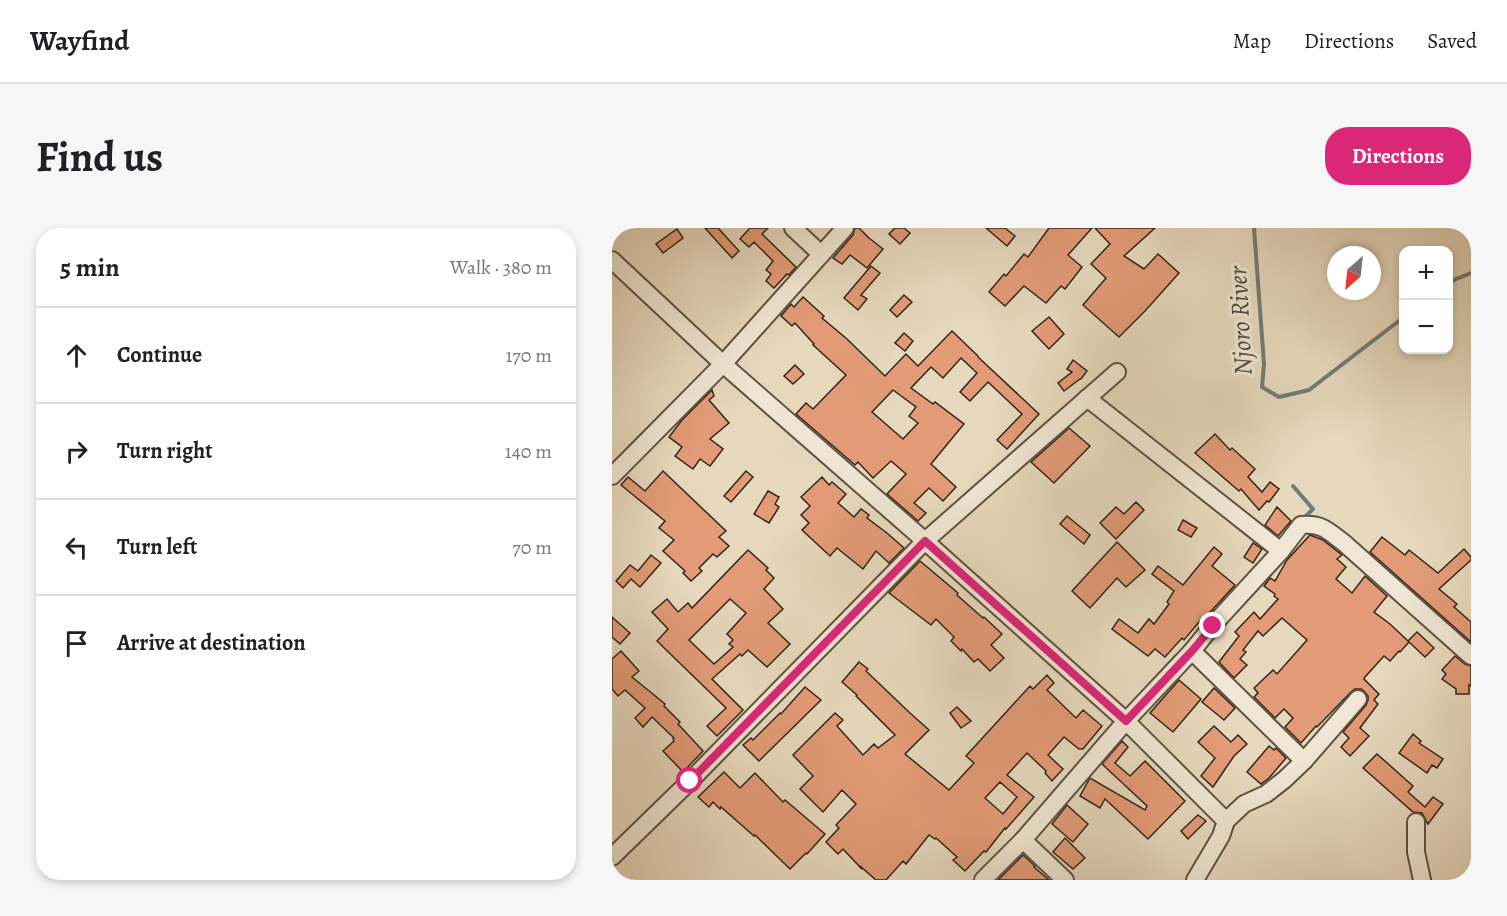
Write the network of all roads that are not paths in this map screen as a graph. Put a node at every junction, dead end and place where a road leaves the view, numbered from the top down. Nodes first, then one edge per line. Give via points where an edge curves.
1 (793, 228) edge
2 (844, 228) edge
3 (821, 254) junction
4 (612, 260) edge
5 (723, 364) junction
6 (1117, 372) dead end
7 (1087, 398) junction
8 (612, 476) edge
9 (925, 541) junction
10 (1281, 551) junction
11 (1192, 651) junction
12 (1471, 656) edge
13 (1358, 699) dead end
14 (1126, 721) junction
15 (1304, 760) junction
16 (1226, 821) junction
17 (1416, 822) dead end
18 (1023, 840) junction
19 (612, 857) edge
20 (983, 880) edge
21 (1065, 880) edge
22 (1195, 880) edge
23 (1422, 880) edge

1 - 3 street
2 - 3 street
3 - 5 street
4 - 5 street
5 - 8 street
5 - 9 street
6 - 7 street
7 - 9 street
7 - 10 street
9 - 14 street
9 - 19 street
10 - 11 street
10 - 12 street via 1301,525 1315,524 1326,530
11 - 14 street
11 - 15 street
13 - 15 street
14 - 16 street
14 - 18 street
15 - 16 street via 1284,780 1244,804
16 - 22 street
17 - 23 street via 1416,852
18 - 20 street
18 - 21 street

